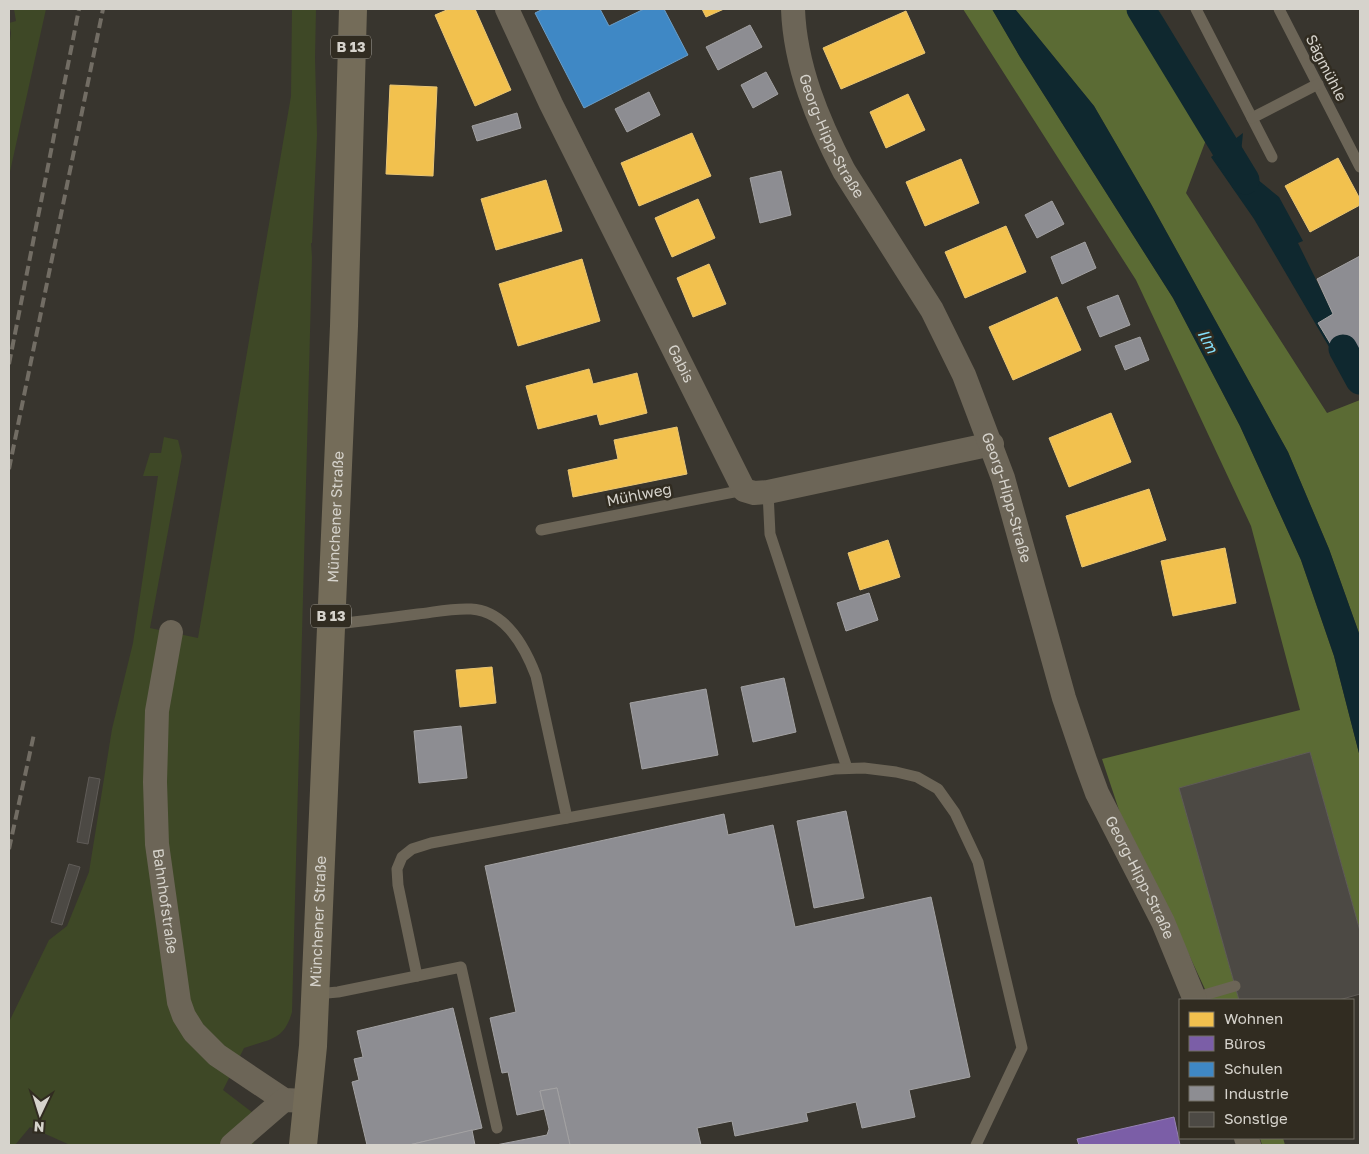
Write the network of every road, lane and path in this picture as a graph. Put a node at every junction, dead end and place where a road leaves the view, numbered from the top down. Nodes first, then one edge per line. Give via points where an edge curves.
1 (352, 9) edge
2 (507, 9) edge
3 (793, 9) edge
4 (1196, 9) edge
5 (1279, 9) edge
6 (1318, 84) junction
7 (1252, 118) junction
8 (1272, 157) dead end
9 (1360, 168) edge
10 (992, 444) junction
11 (744, 490) junction
12 (768, 492) junction
13 (541, 530) dead end
14 (330, 625) junction
15 (171, 632) dead end
16 (846, 768) junction
17 (567, 818) junction
18 (417, 976) junction
19 (1235, 986) dead end
20 (316, 994) junction
21 (1195, 999) edge
22 (296, 1101) junction
23 (497, 1128) dead end
24 (232, 1145) edge
25 (303, 1145) edge
26 (976, 1145) edge

1 - 14 main road, Münchener Straße / B 13 via 344,326
2 - 11 street, Gabis via 551,104
3 - 10 street, Georg-Hipp-Straße via 797,50 831,147 932,310 964,374
4 - 7 lane
5 - 6 lane, Sägmühle
6 - 7 lane
6 - 9 lane, Sägmühle
7 - 8 lane
10 - 12 street
10 - 21 street, Georg-Hipp-Straße via 1064,698 1086,763 1106,811 1163,922
11 - 12 street
11 - 13 lane, Mühlweg
12 - 16 lane via 770,534
14 - 17 lane via 461,609 483,611 500,620 516,636 536,676
14 - 20 main road, Münchener Straße / B 13
15 - 22 street, Bahnhofstraße via 157,711 155,782 157,844 179,1002 194,1032 218,1055
16 - 17 lane
16 - 26 lane via 896,772 917,777 938,789 955,813 978,862 1022,1048
17 - 18 lane via 431,843 412,849 402,857 397,869 398,886
18 - 20 lane
18 - 23 lane via 461,967
19 - 21 lane
20 - 22 main road, Münchener Straße / B 13 via 313,1046
22 - 24 street
22 - 25 main road, Münchener Straße / B 13

